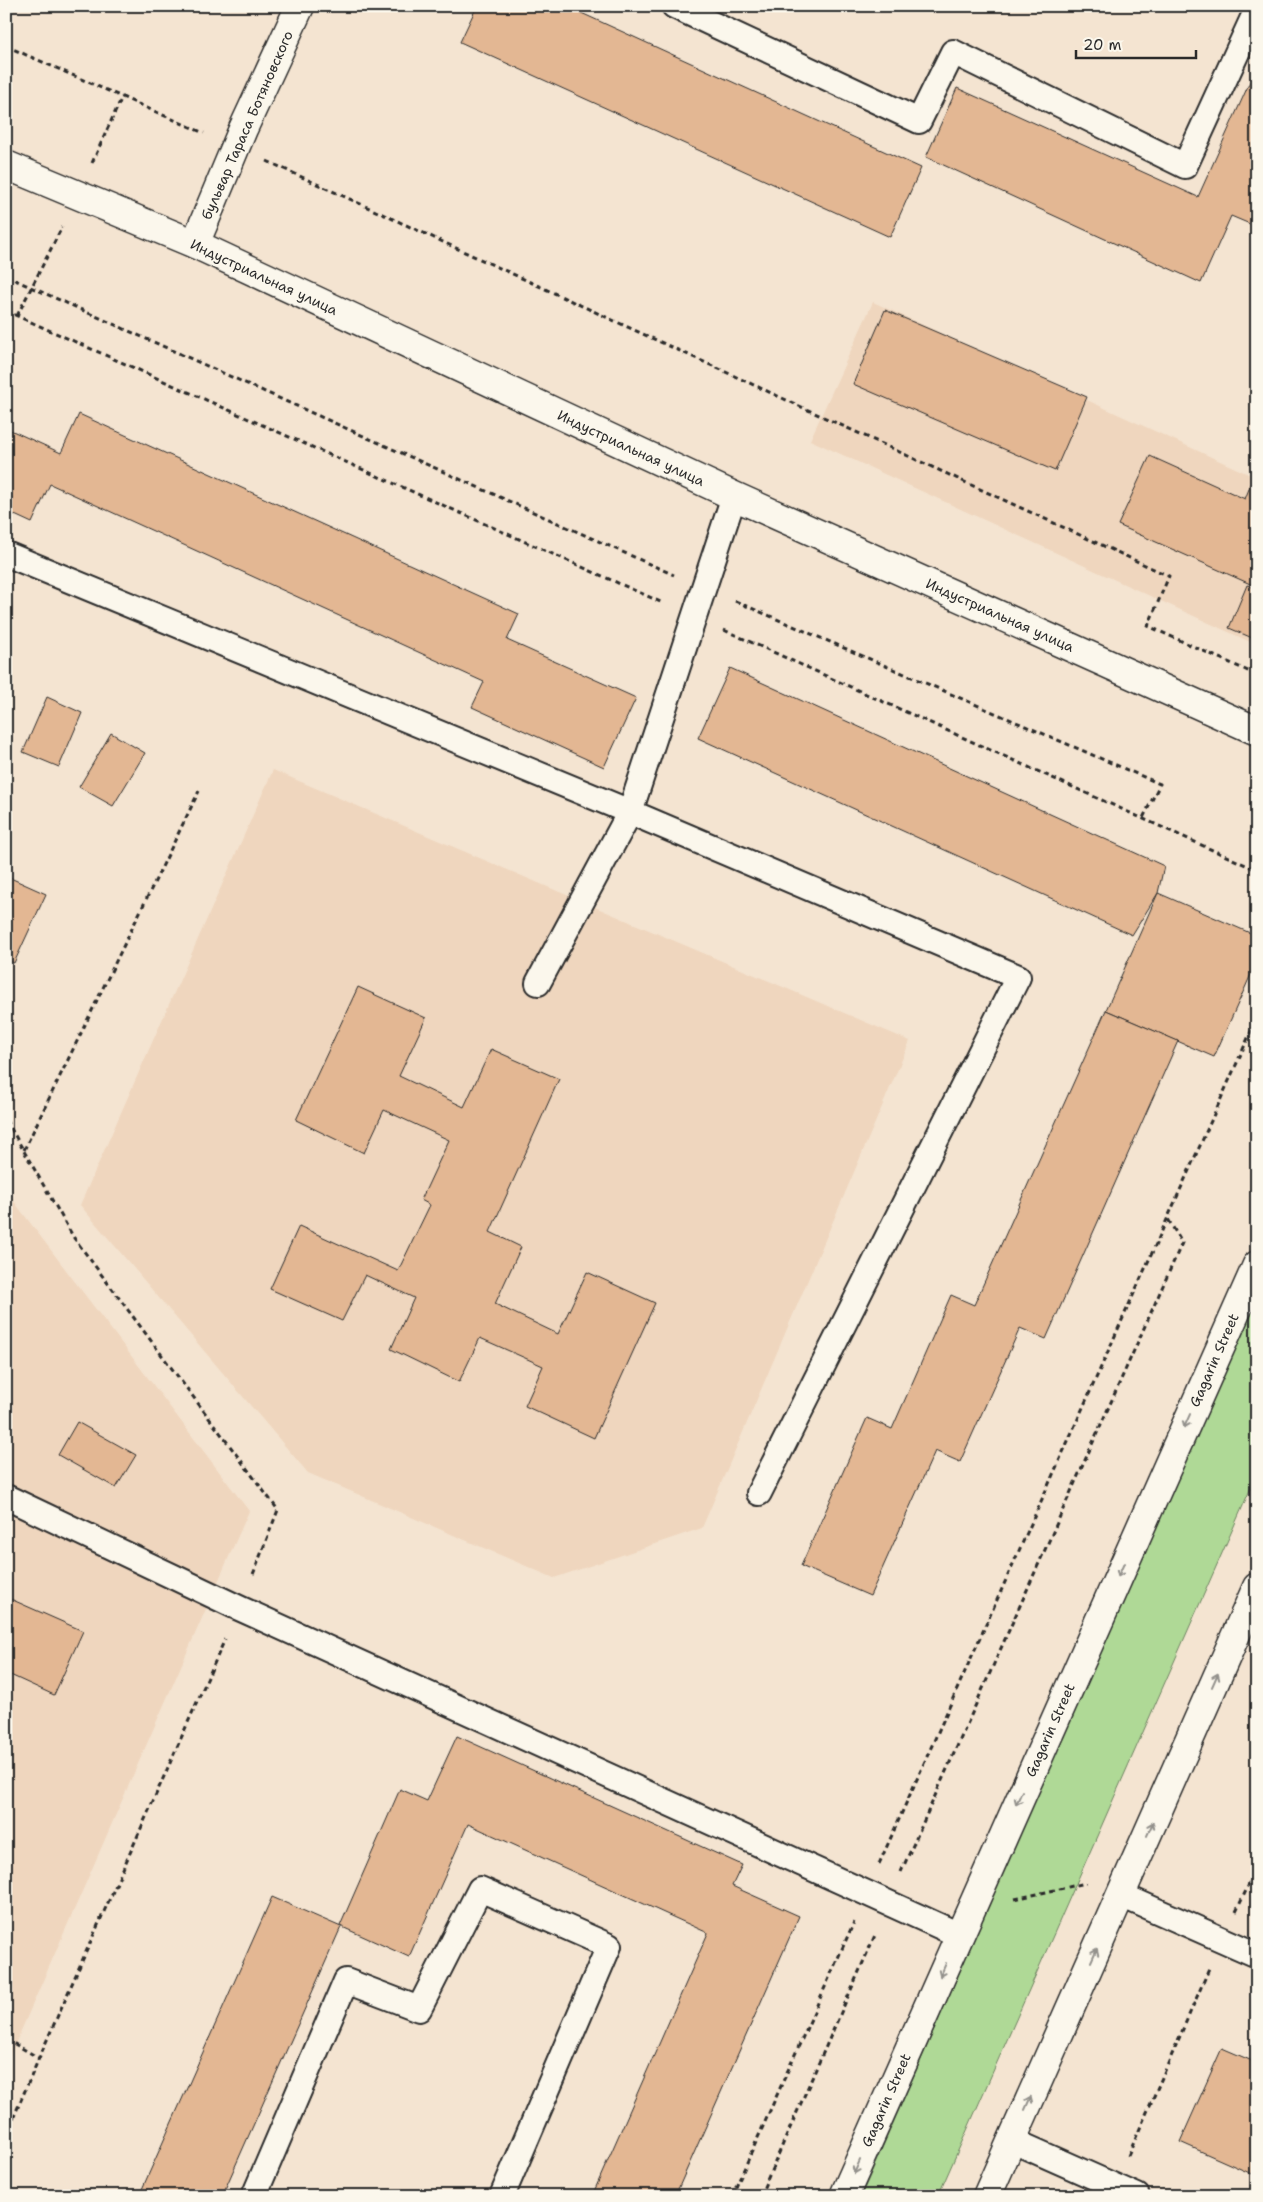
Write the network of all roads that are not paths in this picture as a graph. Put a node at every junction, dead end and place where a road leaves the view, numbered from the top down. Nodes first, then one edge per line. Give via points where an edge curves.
1 (300, 6) edge
2 (674, 6) edge
3 (1257, 9) edge
4 (6, 165) edge
5 (195, 244) junction
6 (734, 496) junction
7 (6, 554) edge
8 (1257, 731) edge
9 (630, 812) junction
10 (538, 983) dead end
11 (1257, 1265) edge
12 (759, 1493) dead end
13 (6, 1497) edge
14 (1257, 1587) edge
15 (1125, 1884) junction
16 (959, 1935) junction
17 (1257, 1955) edge
18 (1011, 2140) junction
19 (254, 2196) edge
20 (502, 2196) edge
21 (844, 2196) edge
22 (987, 2196) edge
23 (1137, 2196) edge

1 - 5 street, бульвар Тараса Ботяновского
2 - 3 lane via 919,121 953,52 1185,166
4 - 5 street, Индустриальная улица
5 - 6 street, Индустриальная улица
6 - 8 street, Индустриальная улица
6 - 9 lane
7 - 9 lane
9 - 10 lane
9 - 12 lane via 1018,977
11 -> 16 street, Gagarin Street
13 - 16 lane via 239,1608
15 -> 14 street
15 - 17 lane via 1222,1940
18 -> 15 street
16 -> 21 street, Gagarin Street
18 - 22 street
18 - 23 lane
19 - 20 lane via 346,1981 419,2009 480,1889 609,1946

